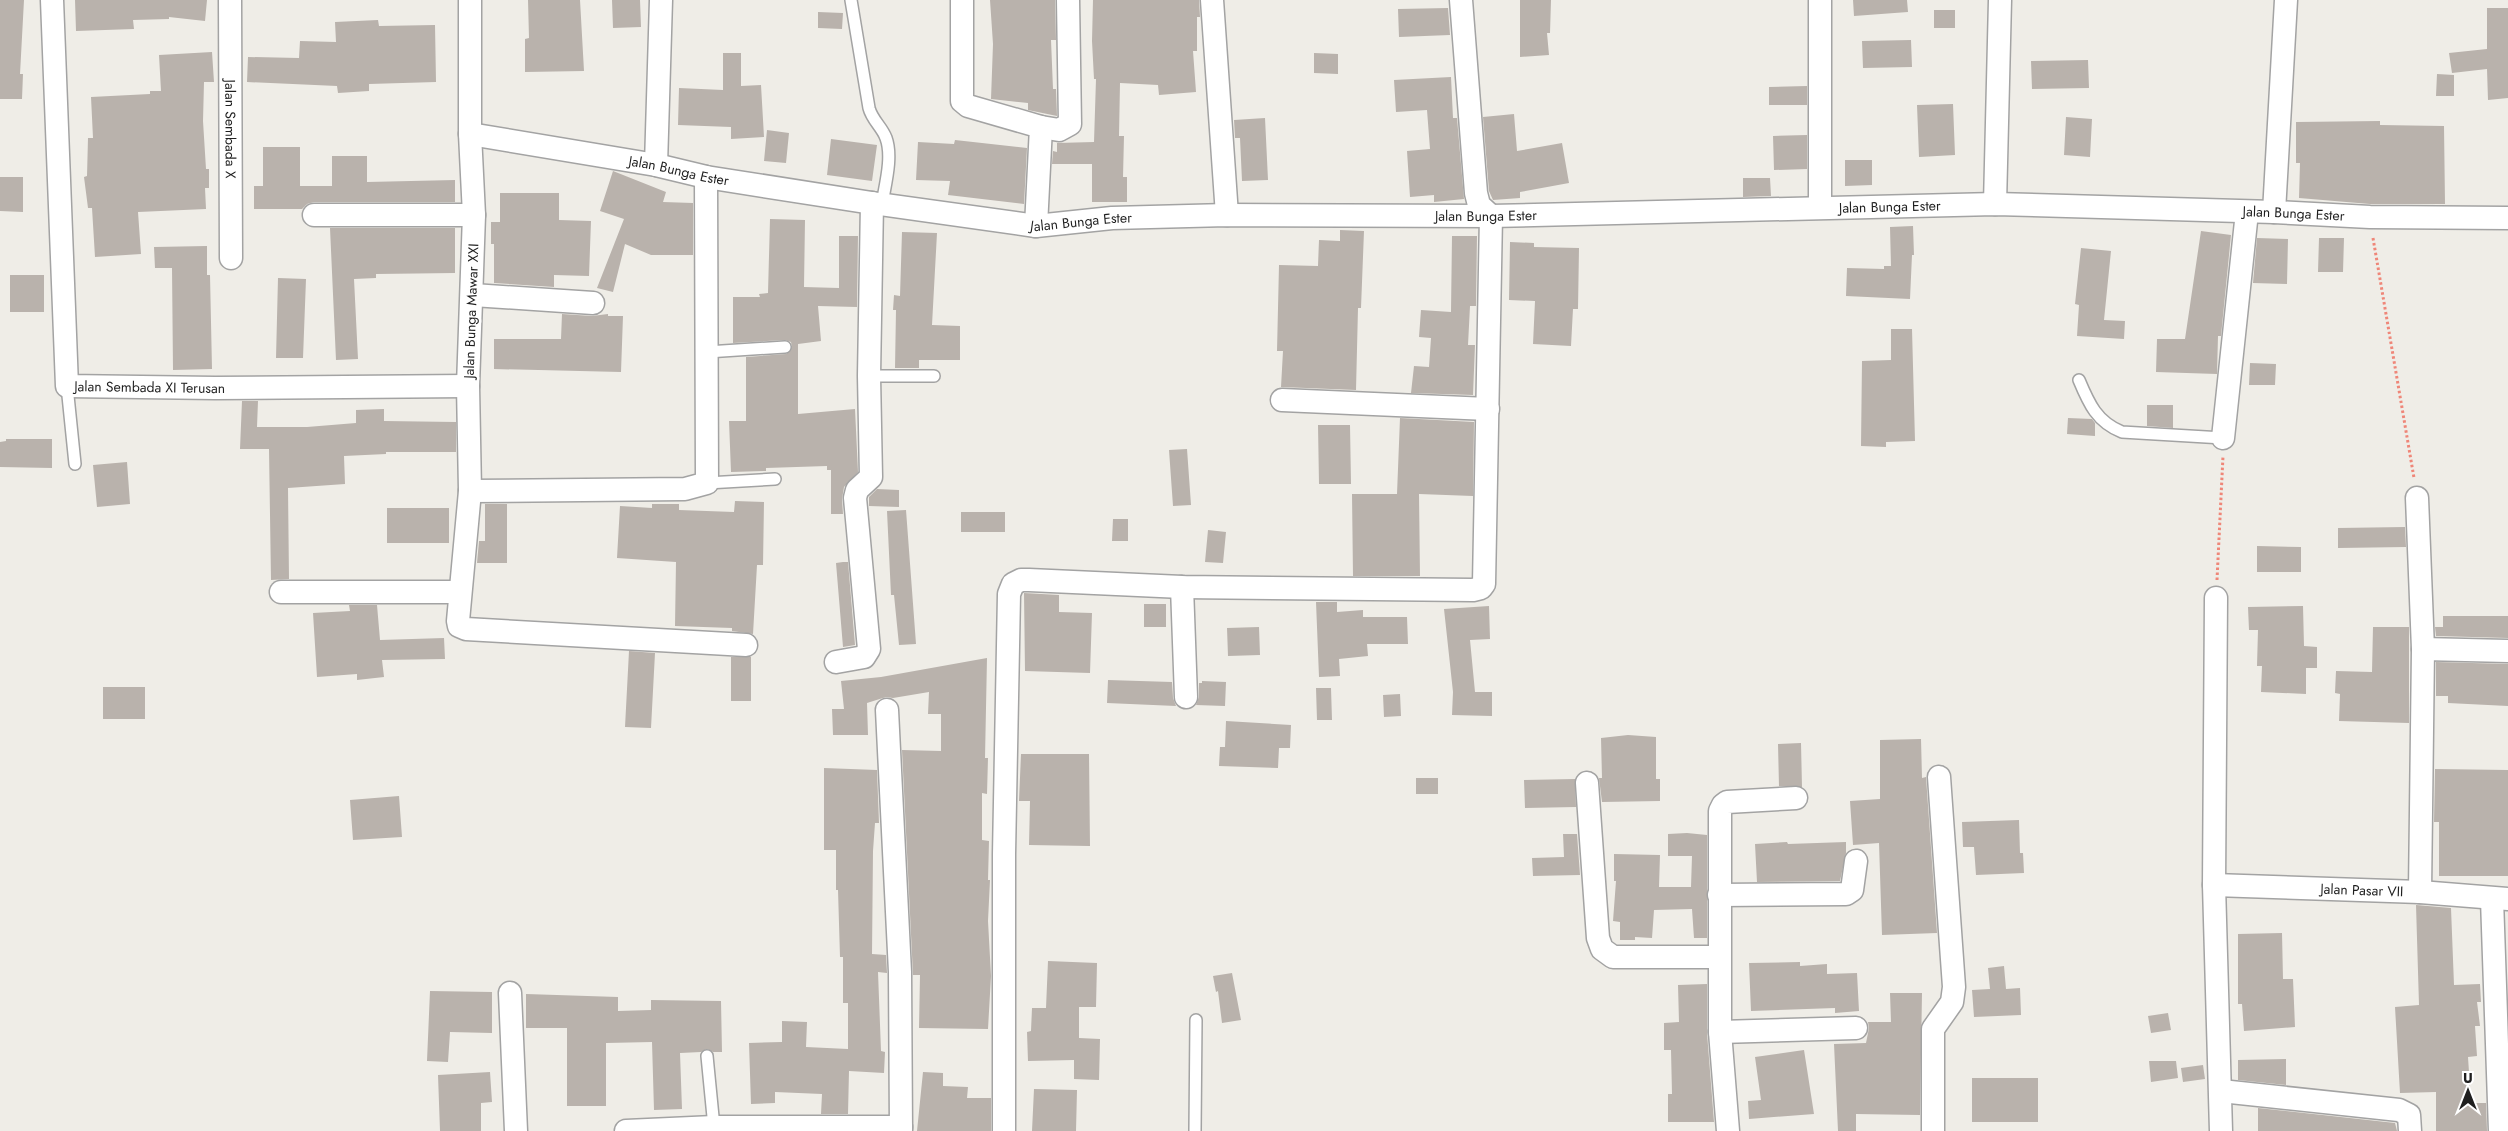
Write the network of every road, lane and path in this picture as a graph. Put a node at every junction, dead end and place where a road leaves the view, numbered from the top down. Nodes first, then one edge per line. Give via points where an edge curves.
1 (52, 0) edge
2 (230, 0) edge
3 (470, 0) edge
4 (661, 0) edge
5 (851, 0) edge
6 (962, 0) edge
7 (1068, 0) edge
8 (1212, 0) edge
9 (1460, 0) edge
10 (2000, 0) edge
11 (2286, 0) edge
12 (1820, 1) dead end
13 (1041, 127) junction
14 (470, 134) junction
15 (656, 165) junction
16 (706, 177) junction
17 (877, 204) junction
18 (1995, 204) junction
19 (1820, 207) junction
20 (2247, 212) junction
21 (2274, 212) junction
22 (474, 214) junction
23 (314, 215) dead end
24 (1227, 215) junction
25 (1491, 216) junction
26 (2370, 217) junction
27 (2508, 218) edge
28 (1036, 226) junction
29 (231, 258) dead end
30 (473, 296) junction
31 (593, 303) dead end
32 (785, 347) dead end
33 (707, 352) junction
34 (869, 376) junction
35 (934, 376) dead end
36 (2079, 380) dead end
37 (68, 386) junction
38 (468, 386) junction
39 (1282, 400) dead end
40 (1488, 409) junction
41 (2223, 438) junction
42 (75, 464) dead end
43 (775, 479) dead end
44 (707, 483) junction
45 (470, 491) junction
46 (2417, 498) joint
47 (1182, 587) junction
48 (281, 592) dead end
49 (459, 592) junction
50 (2216, 598) joint
51 (746, 645) dead end
52 (2423, 649) junction
53 (2508, 651) edge
54 (836, 662) dead end
55 (1186, 698) dead end
56 (887, 710) dead end
57 (1939, 776) dead end
58 (1586, 782) dead end
59 (1796, 798) dead end
60 (1856, 861) dead end
61 (2214, 884) junction
62 (2420, 892) junction
63 (1719, 895) junction
64 (2500, 899) edge
65 (1719, 957) junction
66 (510, 994) dead end
67 (1196, 1020) dead end
68 (1856, 1028) dead end
69 (1720, 1032) junction
70 (707, 1056) dead end
71 (2221, 1091) junction
72 (714, 1127) junction
73 (901, 1129) edge
74 (516, 1131) edge
75 (626, 1131) edge
76 (1004, 1131) edge
77 (1195, 1131) edge
78 (1728, 1131) edge
79 (1933, 1131) edge
80 (2222, 1131) edge
81 (2410, 1131) edge
82 (2500, 1131) edge

1 - 37 street, Jalan Sembada XI Terusan
2 - 29 street, Jalan Sembada X
3 - 14 street, Jalan Bunga Mawar XXI
4 - 15 street
5 - 17 lane via 869,108 874,122 886,137 889,151
6 - 13 street via 962,101 968,106
7 - 13 street via 1070,124 1059,130
8 - 24 street
9 - 25 street via 1476,194 1479,205
10 - 18 street
11 - 21 street
12 - 19 street
13 - 28 street
14 - 15 street, Jalan Bunga Ester
14 - 22 street, Jalan Bunga Mawar XXI
15 - 16 street, Jalan Bunga Ester
16 - 17 street, Jalan Bunga Ester
16 - 33 street
17 - 28 street, Jalan Bunga Ester
17 - 34 street
18 - 19 street, Jalan Bunga Ester
18 - 20 street, Jalan Bunga Ester
19 - 25 street, Jalan Bunga Ester
20 - 21 street, Jalan Bunga Ester
20 - 41 street
21 - 26 street, Jalan Bunga Ester
22 - 23 street
22 - 30 street, Jalan Bunga Mawar XXI
24 - 25 street, Jalan Bunga Ester
24 - 28 street, Jalan Bunga Ester via 1112,218
25 - 40 street
26 - 27 street, Jalan Bunga Ester
26 - 46 path
30 - 31 street
30 - 38 street, Jalan Bunga Mawar XXI
32 - 33 lane
33 - 44 street
34 - 35 lane
34 - 54 street via 871,477 857,490 855,498 869,649 864,657
36 - 41 lane via 2091,409 2108,426 2122,432
37 - 38 street, Jalan Sembada XI Terusan
37 - 42 lane
38 - 45 street, Jalan Bunga Mawar XXI
39 - 40 street
40 - 47 street via 1485,580 1481,588
41 - 50 path
43 - 44 lane
44 - 45 street via 685,489
45 - 49 street, Jalan Bunga Mawar XXI
46 - 52 street
47 - 55 street
47 - 76 street via 1030,580 1015,582 1010,587 1004,854
48 - 49 street
49 - 51 street, Jalan Bunga Mawar XXI via 458,621 459,626 466,629
50 - 61 street
52 - 53 street
52 - 62 street
56 - 73 street via 900,972
57 - 79 street via 1954,986 1952,1002 1933,1029
58 - 65 street via 1598,938 1602,949 1613,957
59 - 63 street via 1723,804 1720,811
60 - 63 street via 1852,890 1846,894
61 - 62 street, Jalan Pasar VII
61 - 71 street
62 - 64 street, Jalan Pasar VII
63 - 65 street
64 - 82 street
65 - 69 street
66 - 74 street
67 - 77 lane
68 - 69 street
69 - 78 street
70 - 72 lane
71 - 80 street
71 - 81 street via 2399,1110 2409,1115
72 - 73 street
72 - 75 street

